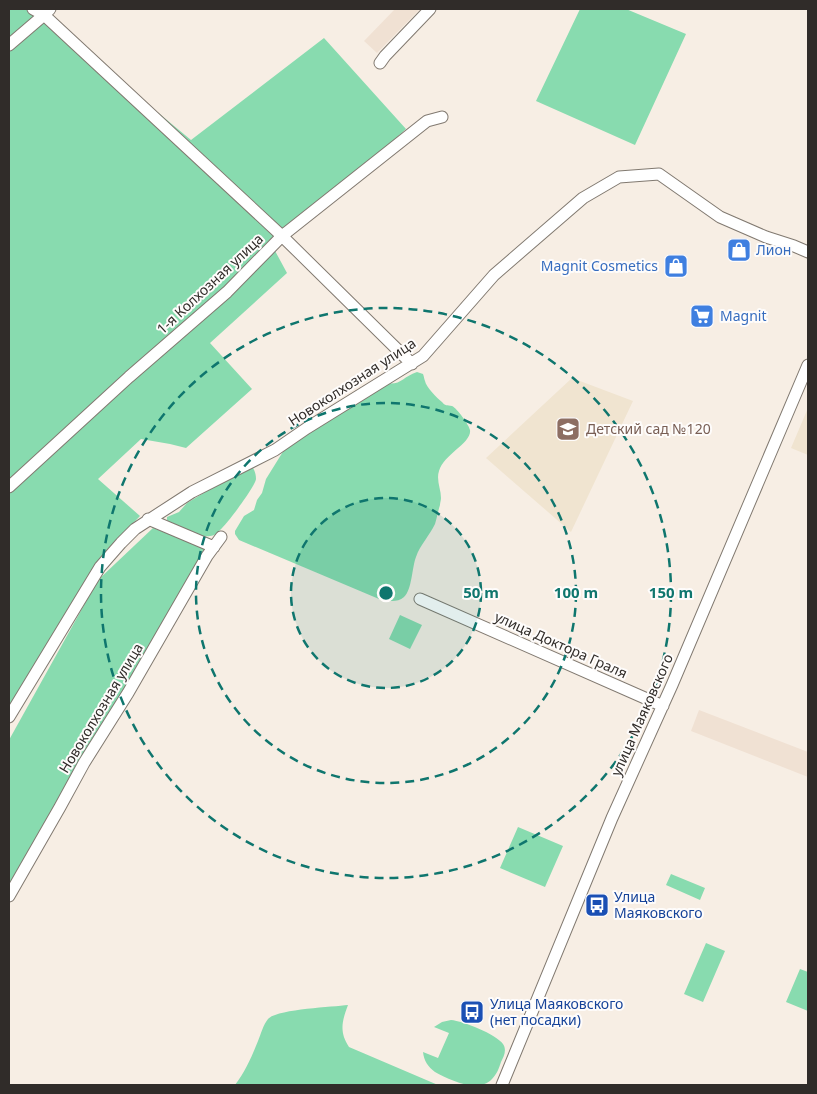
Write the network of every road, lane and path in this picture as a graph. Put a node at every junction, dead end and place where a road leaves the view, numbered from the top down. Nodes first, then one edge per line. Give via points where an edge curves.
1 (33, 9) edge
2 (430, 9) edge
3 (47, 12) edge
4 (9, 45) edge
5 (380, 63) dead end
6 (442, 117) dead end
7 (282, 236) junction
8 (808, 252) edge
9 (412, 364) junction
10 (808, 365) edge
11 (9, 487) edge
12 (148, 519) junction
13 (420, 599) dead end
14 (663, 706) junction
15 (9, 717) edge
16 (9, 896) edge
17 (504, 1082) edge

1 - 3 street
2 - 5 street
3 - 4 street
3 - 7 street
6 - 7 street, 1-я Колхозная улица via 427,121
7 - 9 street
7 - 11 street, 1-я Колхозная улица via 227,292
8 - 9 street, Новоколхозная улица via 720,217 659,174 619,177 583,198 494,276 423,356
9 - 12 street, Новоколхозная улица via 275,450 192,492
10 - 14 street, улица Маяковского
12 - 15 street, Новоколхозная улица via 100,567
12 - 16 street, Новоколхозная улица via 218,542 84,763
13 - 14 street, улица Доктора Граля
14 - 17 street, улица Маяковского via 612,818

